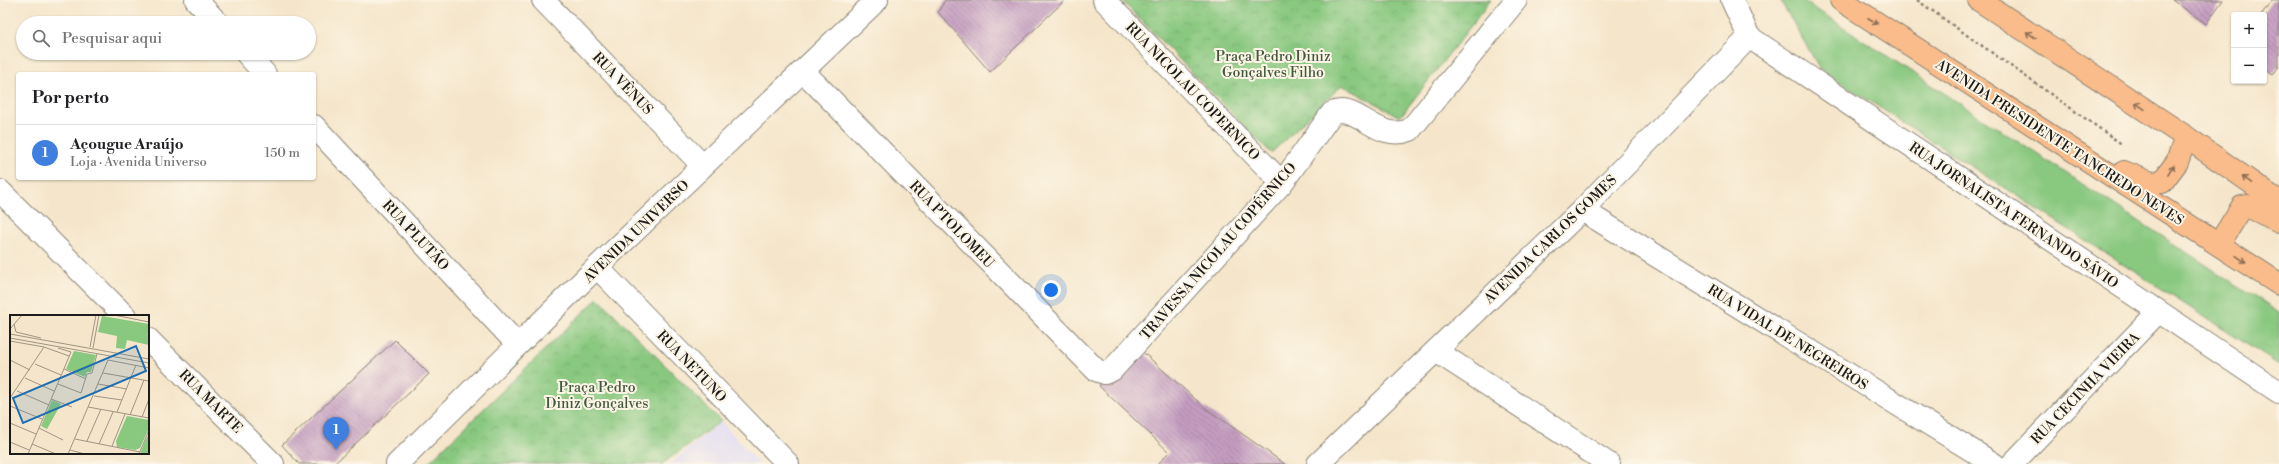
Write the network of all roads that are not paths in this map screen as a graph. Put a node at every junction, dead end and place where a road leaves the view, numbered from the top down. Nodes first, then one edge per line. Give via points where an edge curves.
1 (196, 0) edge
2 (543, 0) edge
3 (877, 0) edge
4 (1104, 0) edge
5 (1516, 0) edge
6 (1732, 0) edge
7 (1840, 0) edge
8 (1979, 0) edge
9 (211, 16) edge
10 (1749, 37) junction
11 (252, 60) edge
12 (802, 71) junction
13 (263, 72) edge
14 (316, 128) edge
15 (2186, 137) junction
16 (2075, 152) junction
17 (703, 166) junction
18 (1282, 182) junction
19 (0, 191) edge
20 (2279, 202) edge
21 (1582, 210) junction
22 (2279, 221) edge
23 (2219, 244) junction
24 (597, 268) junction
25 (2279, 284) edge
26 (2158, 312) junction
27 (124, 315) edge
28 (149, 340) edge
29 (518, 345) junction
30 (1436, 351) junction
31 (1104, 373) joint
32 (2279, 392) edge
33 (273, 464) edge
34 (397, 464) edge
35 (788, 464) edge
36 (1318, 464) edge
37 (1609, 464) edge
38 (1994, 464) edge
39 (2012, 464) edge

1 - 9 street
2 - 17 street, RUA VÊNUS
3 - 12 street, AVENIDA UNIVERSO
4 - 18 street, RUA NICOLAU COPERNICO
5 - 18 street, TRAVESSA NICOLAU COPÉRNICO via 1410,130 1399,134 1388,133 1351,113 1337,110 1332,113
6 - 10 street
7 -> 16 main road, AVENIDA PRESIDENTE TANCREDO NEVES
15 -> 8 main road
10 - 21 street, AVENIDA CARLOS GOMES
10 - 26 street, RUA JORNALISTA FERNANDO SÁVIO
11 - 13 street
12 - 17 street, AVENIDA UNIVERSO
12 - 31 street, RUA PTOLOMEU via 1096,370
14 - 29 street, RUA PLUTÃO
16 -> 15 main road via 2156,184 2168,176
20 -> 15 main road
16 - 23 main road, AVENIDA PRESIDENTE TANCREDO NEVES
17 - 24 street, AVENIDA UNIVERSO
18 - 31 street, TRAVESSA NICOLAU COPÉRNICO via 1112,370
19 - 27 street
21 - 30 street, AVENIDA CARLOS GOMES
21 - 38 street, RUA VIDAL DE NEGREIROS
22 - 23 main road via 2247,206 2242,207
23 -> 25 main road, AVENIDA PRESIDENTE TANCREDO NEVES
24 - 29 street, AVENIDA UNIVERSO
24 - 35 street, RUA NETUNO
26 - 32 street, RUA JORNALISTA FERNANDO SÁVIO
26 - 39 street, RUA CECINHA VIEIRA
28 - 33 street, RUA MARTE
29 - 34 street, AVENIDA UNIVERSO
30 - 36 street, AVENIDA CARLOS GOMES
30 - 37 street

